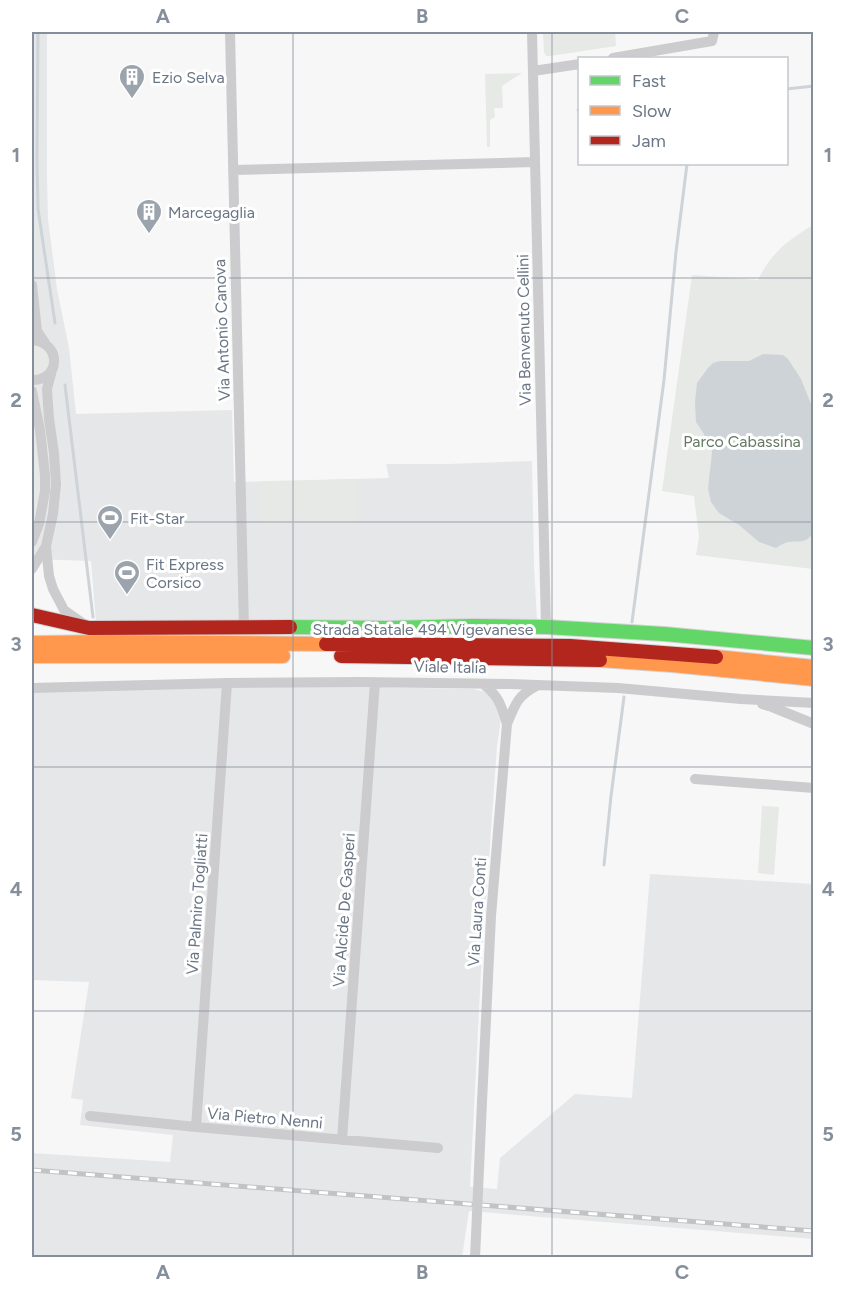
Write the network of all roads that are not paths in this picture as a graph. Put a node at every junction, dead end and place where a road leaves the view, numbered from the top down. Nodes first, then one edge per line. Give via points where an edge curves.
1 (230, 32) edge
2 (532, 32) edge
3 (714, 32) edge
4 (619, 57) edge
5 (578, 64) edge
6 (533, 71) junction
7 (535, 162) junction
8 (233, 170) junction
9 (32, 285) edge
10 (32, 340) edge
11 (45, 343) junction
12 (52, 370) junction
13 (32, 380) edge
14 (32, 391) edge
15 (32, 543) edge
16 (46, 546) junction
17 (32, 569) edge
18 (32, 615) edge
19 (244, 627) junction
20 (302, 627) junction
21 (546, 627) junction
22 (89, 628) junction
23 (32, 643) edge
24 (393, 645) junction
25 (813, 648) edge
26 (32, 656) edge
27 (813, 667) edge
28 (770, 675) junction
29 (813, 679) edge
30 (375, 682) junction
31 (227, 683) junction
32 (483, 684) junction
33 (538, 685) junction
34 (813, 686) edge
35 (32, 688) edge
36 (741, 699) junction
37 (798, 701) junction
38 (813, 703) edge
39 (797, 717) junction
40 (507, 724) junction
41 (813, 724) edge
42 (695, 779) dead end
43 (813, 788) edge
44 (90, 1116) dead end
45 (196, 1127) junction
46 (342, 1140) junction
47 (438, 1148) dead end
48 (475, 1257) edge

1 - 8 street, Via Antonio Canova
2 - 6 street, Via Benvenuto Cellini
3 - 4 street via 712,41
5 - 6 street
6 - 7 street, Via Benvenuto Cellini
7 - 8 street
7 - 21 street, Via Benvenuto Cellini
8 - 19 street, Via Antonio Canova
9 - 11 street via 37,331
10 - 11 street
11 - 12 street via 54,358
12 - 13 street via 43,379
12 - 16 street via 47,389 56,484
14 - 15 street via 45,483 43,507
16 - 17 street
16 - 22 street via 49,576 59,601
18 - 22 main road, Viale Italia
19 - 20 main road, Viale Italia
19 - 22 main road, Viale Italia
20 - 21 main road, Viale Italia
20 - 24 street, Viale Italia
21 - 25 main road, Viale Italia
23 - 24 main road, Strada Statale 494 Vigevanese
24 - 27 main road, Strada Statale 494 Vigevanese via 615,648
26 - 28 main road, Strada Statale 494 Vigevanese via 584,659
28 - 29 main road, Strada Statale 494 Vigevanese
28 - 34 main road
30 - 31 street, Viale Italia
30 - 32 street, Viale Italia
30 - 46 street, Via Alcide De Gasperi
31 - 35 street, Viale Italia
31 - 45 street, Via Palmiro Togliatti
32 - 33 street, Viale Italia
32 - 40 street, Via Laura Conti via 500,701
33 - 36 street, Viale Italia
33 - 40 street, Via Laura Conti via 517,701
36 - 37 street, Viale Italia
36 - 39 street
37 - 38 street, Viale Italia
37 - 39 street via 794,706
39 - 41 street
40 - 48 street, Via Laura Conti, bridge via 490,916
42 - 43 street
44 - 45 street, Via Pietro Nenni
45 - 46 street, Via Pietro Nenni
46 - 47 street, Via Pietro Nenni

